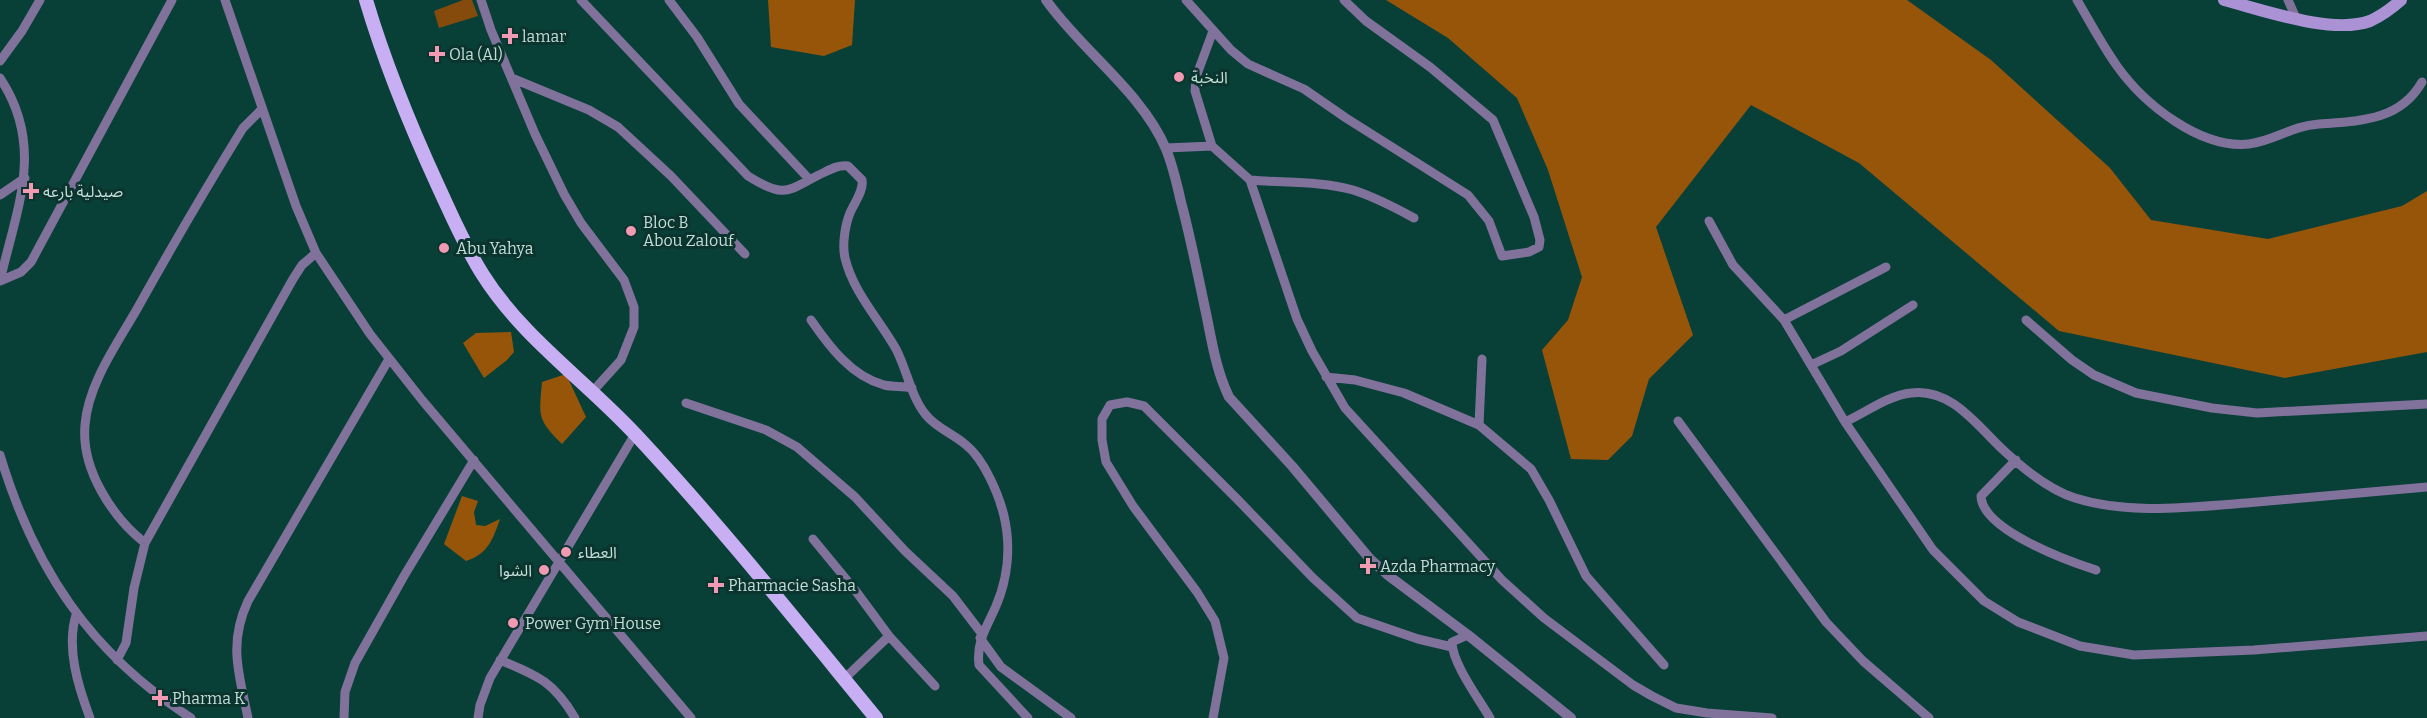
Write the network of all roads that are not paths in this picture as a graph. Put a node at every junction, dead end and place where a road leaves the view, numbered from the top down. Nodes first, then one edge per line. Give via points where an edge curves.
1 (40, 0) edge
2 (172, 0) edge
3 (225, 0) edge
4 (366, 0) edge
5 (482, 0) edge
6 (581, 0) edge
7 (669, 0) edge
8 (1046, 0) edge
9 (1186, 0) edge
10 (1344, 0) edge
11 (2076, 0) edge
12 (2224, 0) edge
13 (2288, 0) edge
14 (2401, 0) edge
15 (2296, 18) junction
16 (1213, 31) junction
17 (0, 61) edge
18 (0, 78) edge
19 (514, 80) junction
20 (2422, 82) dead end
21 (262, 109) junction
22 (1212, 146) junction
23 (1166, 148) junction
24 (25, 178) junction
25 (809, 179) junction
26 (1250, 180) junction
27 (0, 195) edge
28 (1414, 218) dead end
29 (1709, 221) dead end
30 (316, 253) junction
31 (745, 254) dead end
32 (1886, 267) dead end
33 (0, 281) edge
34 (1913, 304) dead end
35 (811, 320) dead end
36 (1784, 320) junction
37 (2026, 320) dead end
38 (389, 359) junction
39 (1482, 359) dead end
40 (1811, 365) junction
41 (1326, 377) junction
42 (912, 388) junction
43 (593, 391) junction
44 (686, 403) dead end
45 (2427, 404) edge
46 (1678, 421) dead end
47 (1845, 422) junction
48 (1479, 425) junction
49 (636, 434) junction
50 (0, 455) edge
51 (474, 460) junction
52 (2016, 460) junction
53 (2427, 487) edge
54 (813, 539) dead end
55 (145, 543) junction
56 (559, 562) junction
57 (2096, 570) dead end
58 (76, 615) junction
59 (1468, 634) junction
60 (889, 636) junction
61 (981, 636) junction
62 (2427, 636) edge
63 (1452, 647) junction
64 (117, 660) junction
65 (500, 660) junction
66 (1664, 665) dead end
67 (844, 679) junction
68 (935, 686) dead end
69 (90, 718) edge
70 (190, 718) edge
71 (248, 718) edge
72 (344, 718) edge
73 (478, 718) edge
74 (575, 718) edge
75 (691, 718) edge
76 (876, 718) edge
77 (1028, 718) edge
78 (1071, 718) edge
79 (1213, 718) edge
80 (1490, 718) edge
81 (1571, 718) edge
82 (1773, 718) edge
83 (1929, 718) edge

1 - 17 street
2 - 33 street via 31,262 21,272
3 - 21 street
4 - 43 main road via 412,128 471,254 519,320
5 - 19 street
6 - 25 street via 748,176 779,192
7 - 25 street via 739,104
8 - 23 street via 1146,116
9 - 16 street
10 - 16 street via 1492,120 1534,217 1539,247 1523,254 1502,256 1489,220 1468,195 1304,89 1248,64
11 - 20 street via 2136,90 2185,127 2218,142 2249,144 2306,125 2371,119 2398,109
12 - 15 main road
13 - 15 street
14 - 15 main road via 2369,21 2354,24 2320,24
16 - 22 street via 1196,77 1195,92
18 - 24 street via 23,134
19 - 31 street via 589,110 618,127
19 - 43 street via 564,194 624,280 634,307 633,327 621,360
21 - 30 street
21 - 55 street via 243,128 146,292 101,375 86,415 85,444 92,471 123,522
22 - 23 street
22 - 26 street
23 - 59 street via 1195,258 1214,353 1229,397 1370,559
24 - 27 street
24 - 33 street
25 - 42 street via 844,165 862,180 849,215 844,256 852,280 895,348
26 - 28 street via 1352,190
26 - 41 street via 1298,319
29 - 36 street via 1733,265
30 - 38 street
30 - 55 street via 293,279
32 - 36 street
34 - 40 street via 1841,351
35 - 42 street via 848,366 884,384
36 - 40 street
37 - 45 street via 2094,375 2136,393 2257,413
38 - 51 street
38 - 71 street via 240,619 235,649
39 - 48 street
40 - 47 street
41 - 48 street via 1404,393
41 - 82 street via 1345,408 1502,580 1544,618 1633,685 1676,708
42 - 61 street via 926,415 968,446 987,473 1004,516 1007,571
43 - 49 main road
44 - 61 street via 766,430 797,447 855,497 953,596
46 - 83 street via 1826,622 1863,661
47 - 52 street via 1896,397 1934,393 1966,413
47 - 62 street via 1933,550 1984,602 2042,633 2097,650 2134,655
48 - 66 street via 1531,469 1586,576
49 - 56 street
49 - 67 main road
50 - 58 street via 29,536
51 - 56 street
51 - 72 street via 356,663 345,692
52 - 53 street via 2058,491 2105,505 2127,507 2229,504
52 - 57 street via 1981,496 1981,502 2006,530
54 - 60 street
55 - 64 street via 126,643
56 - 65 street
56 - 75 street
58 - 64 street
58 - 69 street via 72,629 74,657
59 - 63 street via 1452,642
59 - 81 street
60 - 67 street
60 - 68 street
61 - 77 street via 979,665
61 - 78 street via 1001,667
63 - 79 street via 1357,618 1312,578 1144,406 1127,402 1110,405 1102,419 1106,462 1215,621 1224,658
63 - 80 street
64 - 70 street
65 - 73 street via 486,687
65 - 74 street via 549,683
67 - 76 main road

